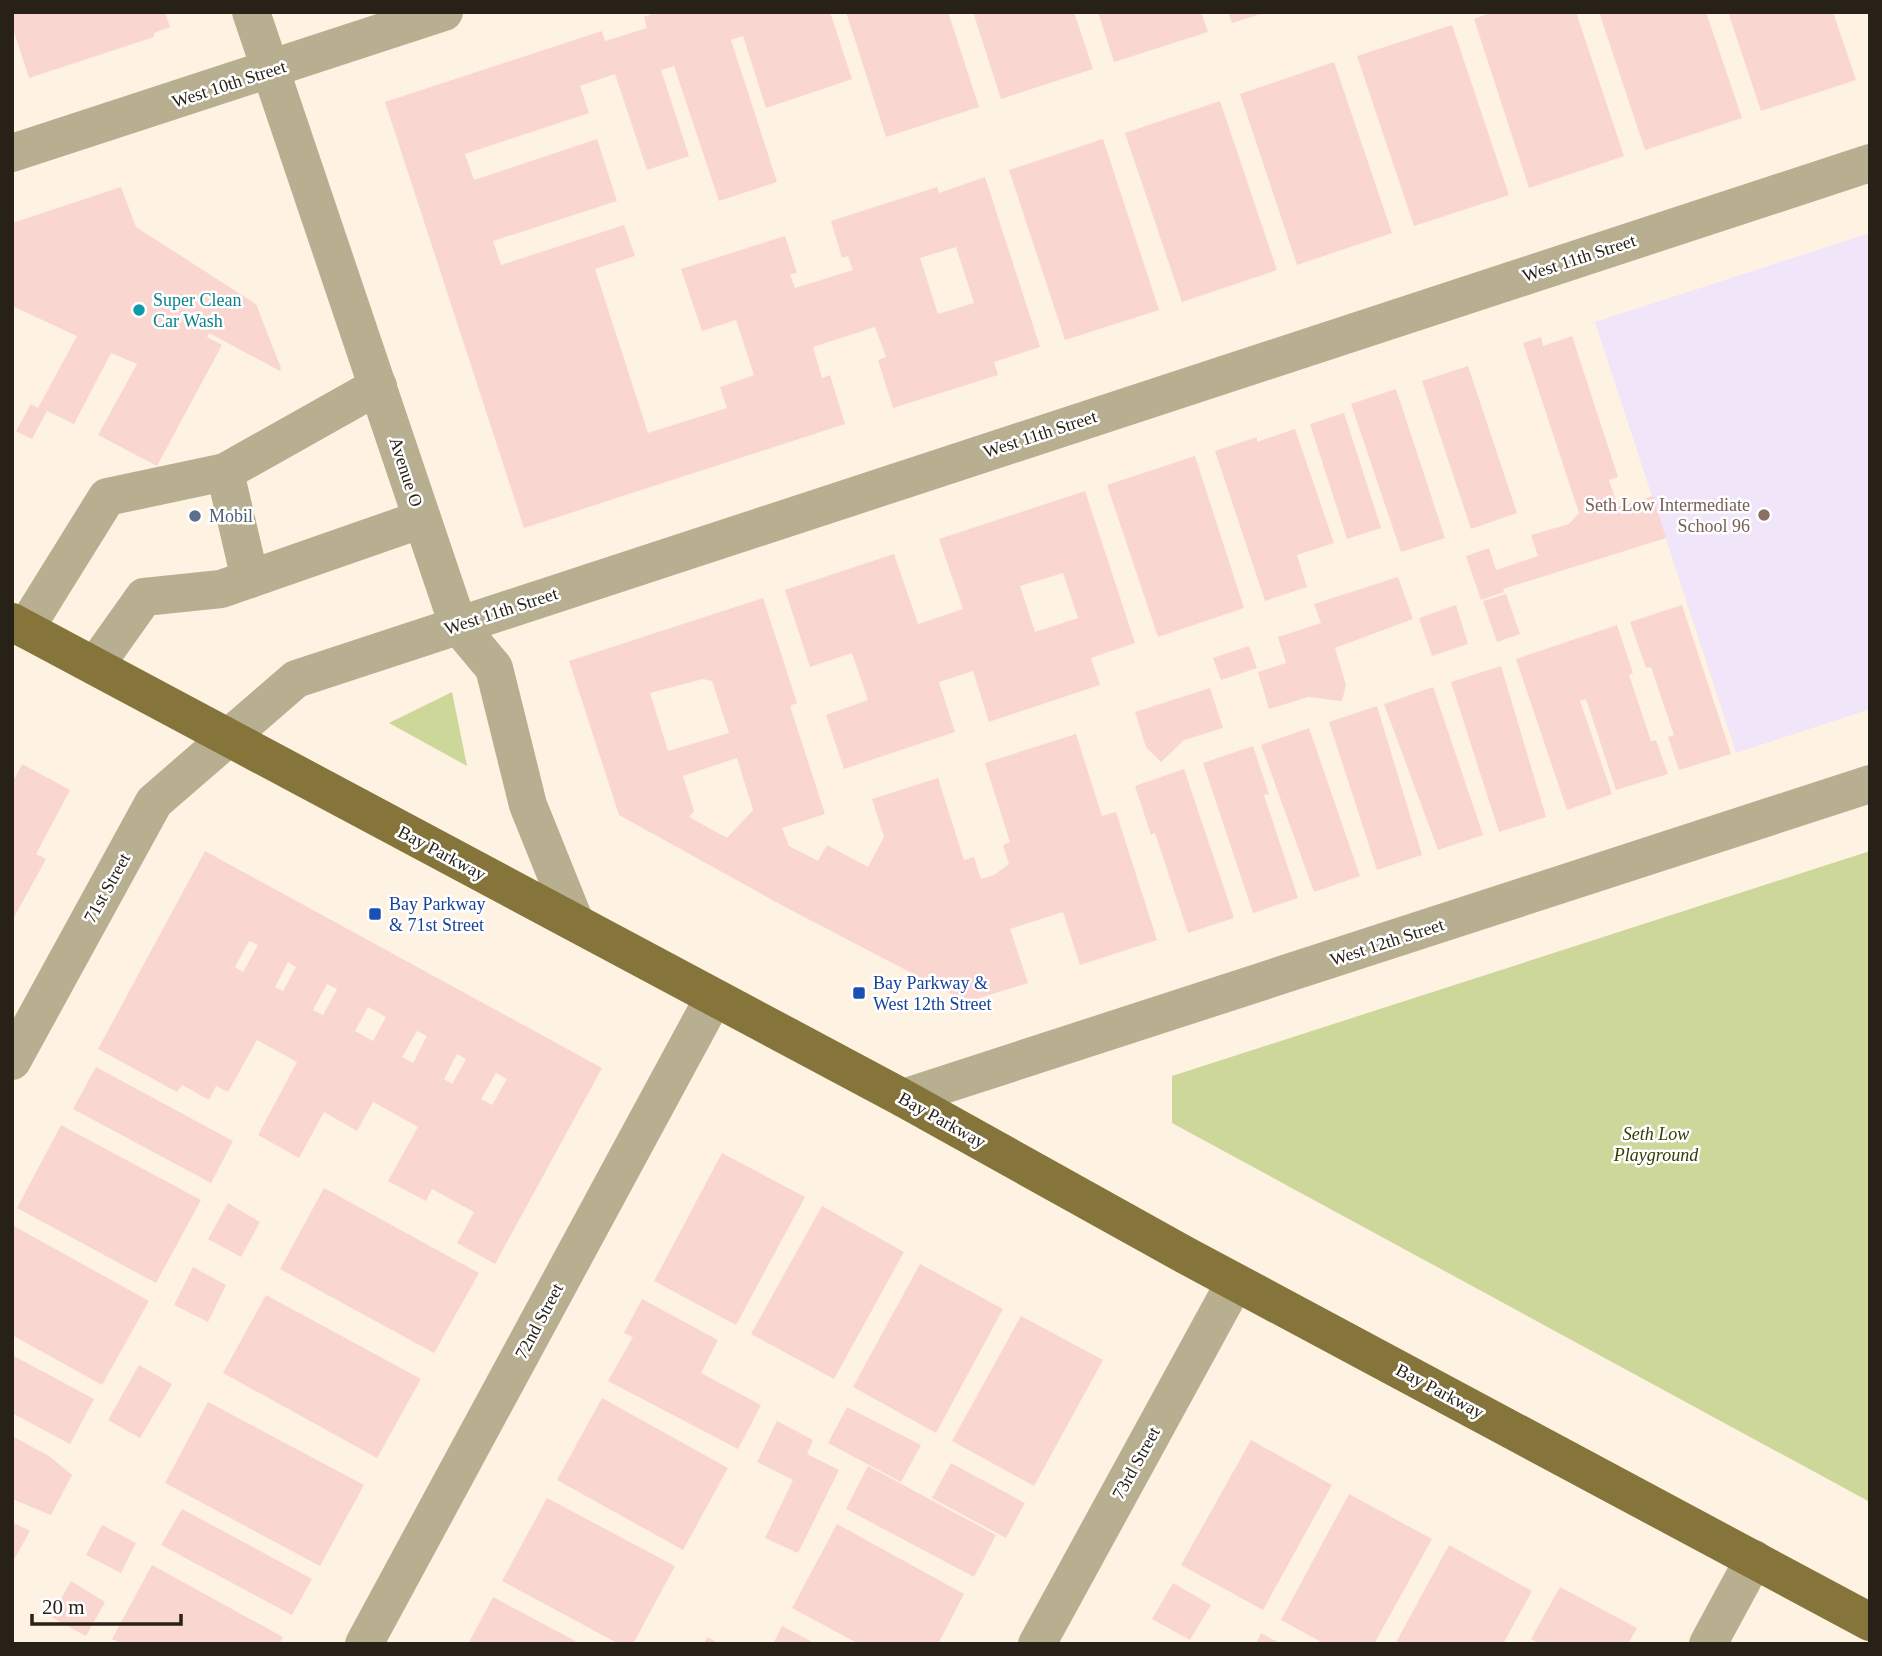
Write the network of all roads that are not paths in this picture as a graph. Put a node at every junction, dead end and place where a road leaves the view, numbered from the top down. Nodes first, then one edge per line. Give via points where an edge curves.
1 (251, 12) edge
2 (444, 12) edge
3 (270, 70) junction
4 (12, 153) edge
5 (1870, 163) edge
6 (378, 386) junction
7 (225, 472) junction
8 (422, 519) junction
9 (250, 579) junction
10 (458, 625) junction
11 (19, 626) edge
12 (95, 666) junction
13 (228, 736) junction
14 (1870, 784) edge
15 (575, 922) junction
16 (713, 999) junction
17 (12, 1061) edge
18 (903, 1098) junction
19 (1235, 1282) junction
20 (1754, 1559) junction
21 (1870, 1622) edge
22 (364, 1644) edge
23 (1037, 1644) edge
24 (1708, 1644) edge

1 - 3 street, Avenue O
2 - 3 street, West 10th Street
3 - 4 street, West 10th Street
3 - 6 street, Avenue O
5 - 10 street, West 11th Street
6 - 7 street
6 - 8 street, Avenue O
7 - 9 street
7 - 11 street via 107,497
8 - 9 street
8 - 10 street, Avenue O
9 - 12 street via 221,589 144,597
10 - 13 street, West 11th Street via 296,679
10 - 15 street, Avenue O via 494,668 528,805
11 - 12 main road, Bay Parkway
12 - 13 main road, Bay Parkway
13 - 15 main road, Bay Parkway
13 - 17 street, 71st Street via 154,802
14 - 18 street, West 12th Street
15 - 16 main road, Bay Parkway
16 - 18 main road, Bay Parkway
16 - 22 street, 72nd Street
18 - 19 main road, Bay Parkway
19 - 20 main road, Bay Parkway
19 - 23 street, 73rd Street
20 - 21 main road, Bay Parkway
20 - 24 street

